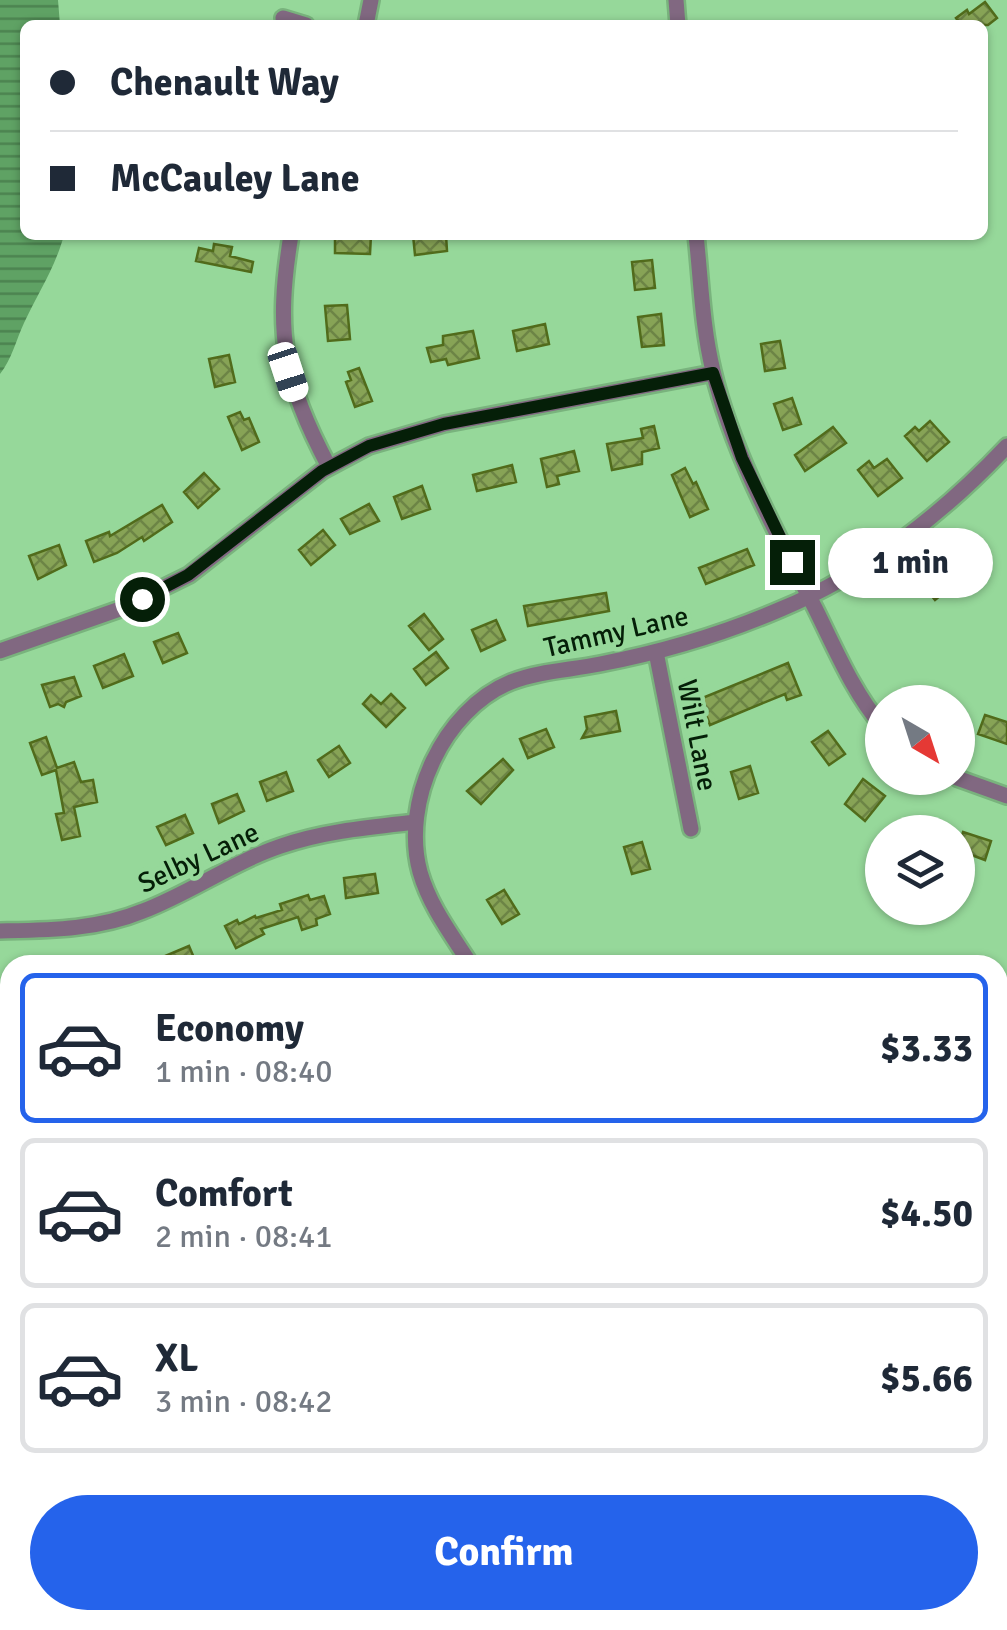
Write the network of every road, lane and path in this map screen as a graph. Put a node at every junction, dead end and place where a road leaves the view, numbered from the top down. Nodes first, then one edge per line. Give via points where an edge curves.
1 (282, 18) dead end
2 (289, 20) edge
3 (290, 240) edge
4 (696, 240) edge
5 (713, 373) junction
6 (1007, 446) edge
7 (329, 467) junction
8 (808, 596) junction
9 (0, 651) edge
10 (656, 652) junction
11 (865, 703) edge
12 (975, 784) edge
13 (1007, 796) edge
14 (416, 822) junction
15 (692, 829) dead end
16 (0, 931) edge
17 (465, 955) edge

1 - 2 street
3 - 7 street via 283,344 298,402
4 - 5 street
5 - 7 street via 444,424 369,446
5 - 8 street via 742,458
6 - 8 street, Tammy Lane via 917,529
7 - 9 street via 176,582
8 - 10 street, Tammy Lane
8 - 11 street
10 - 14 street, Tammy Lane via 535,675 486,696 441,748
10 - 15 street, Wilt Lane
12 - 13 street
14 - 16 street, Selby Lane via 283,845 113,922
14 - 17 street, Tammy Lane via 426,891

